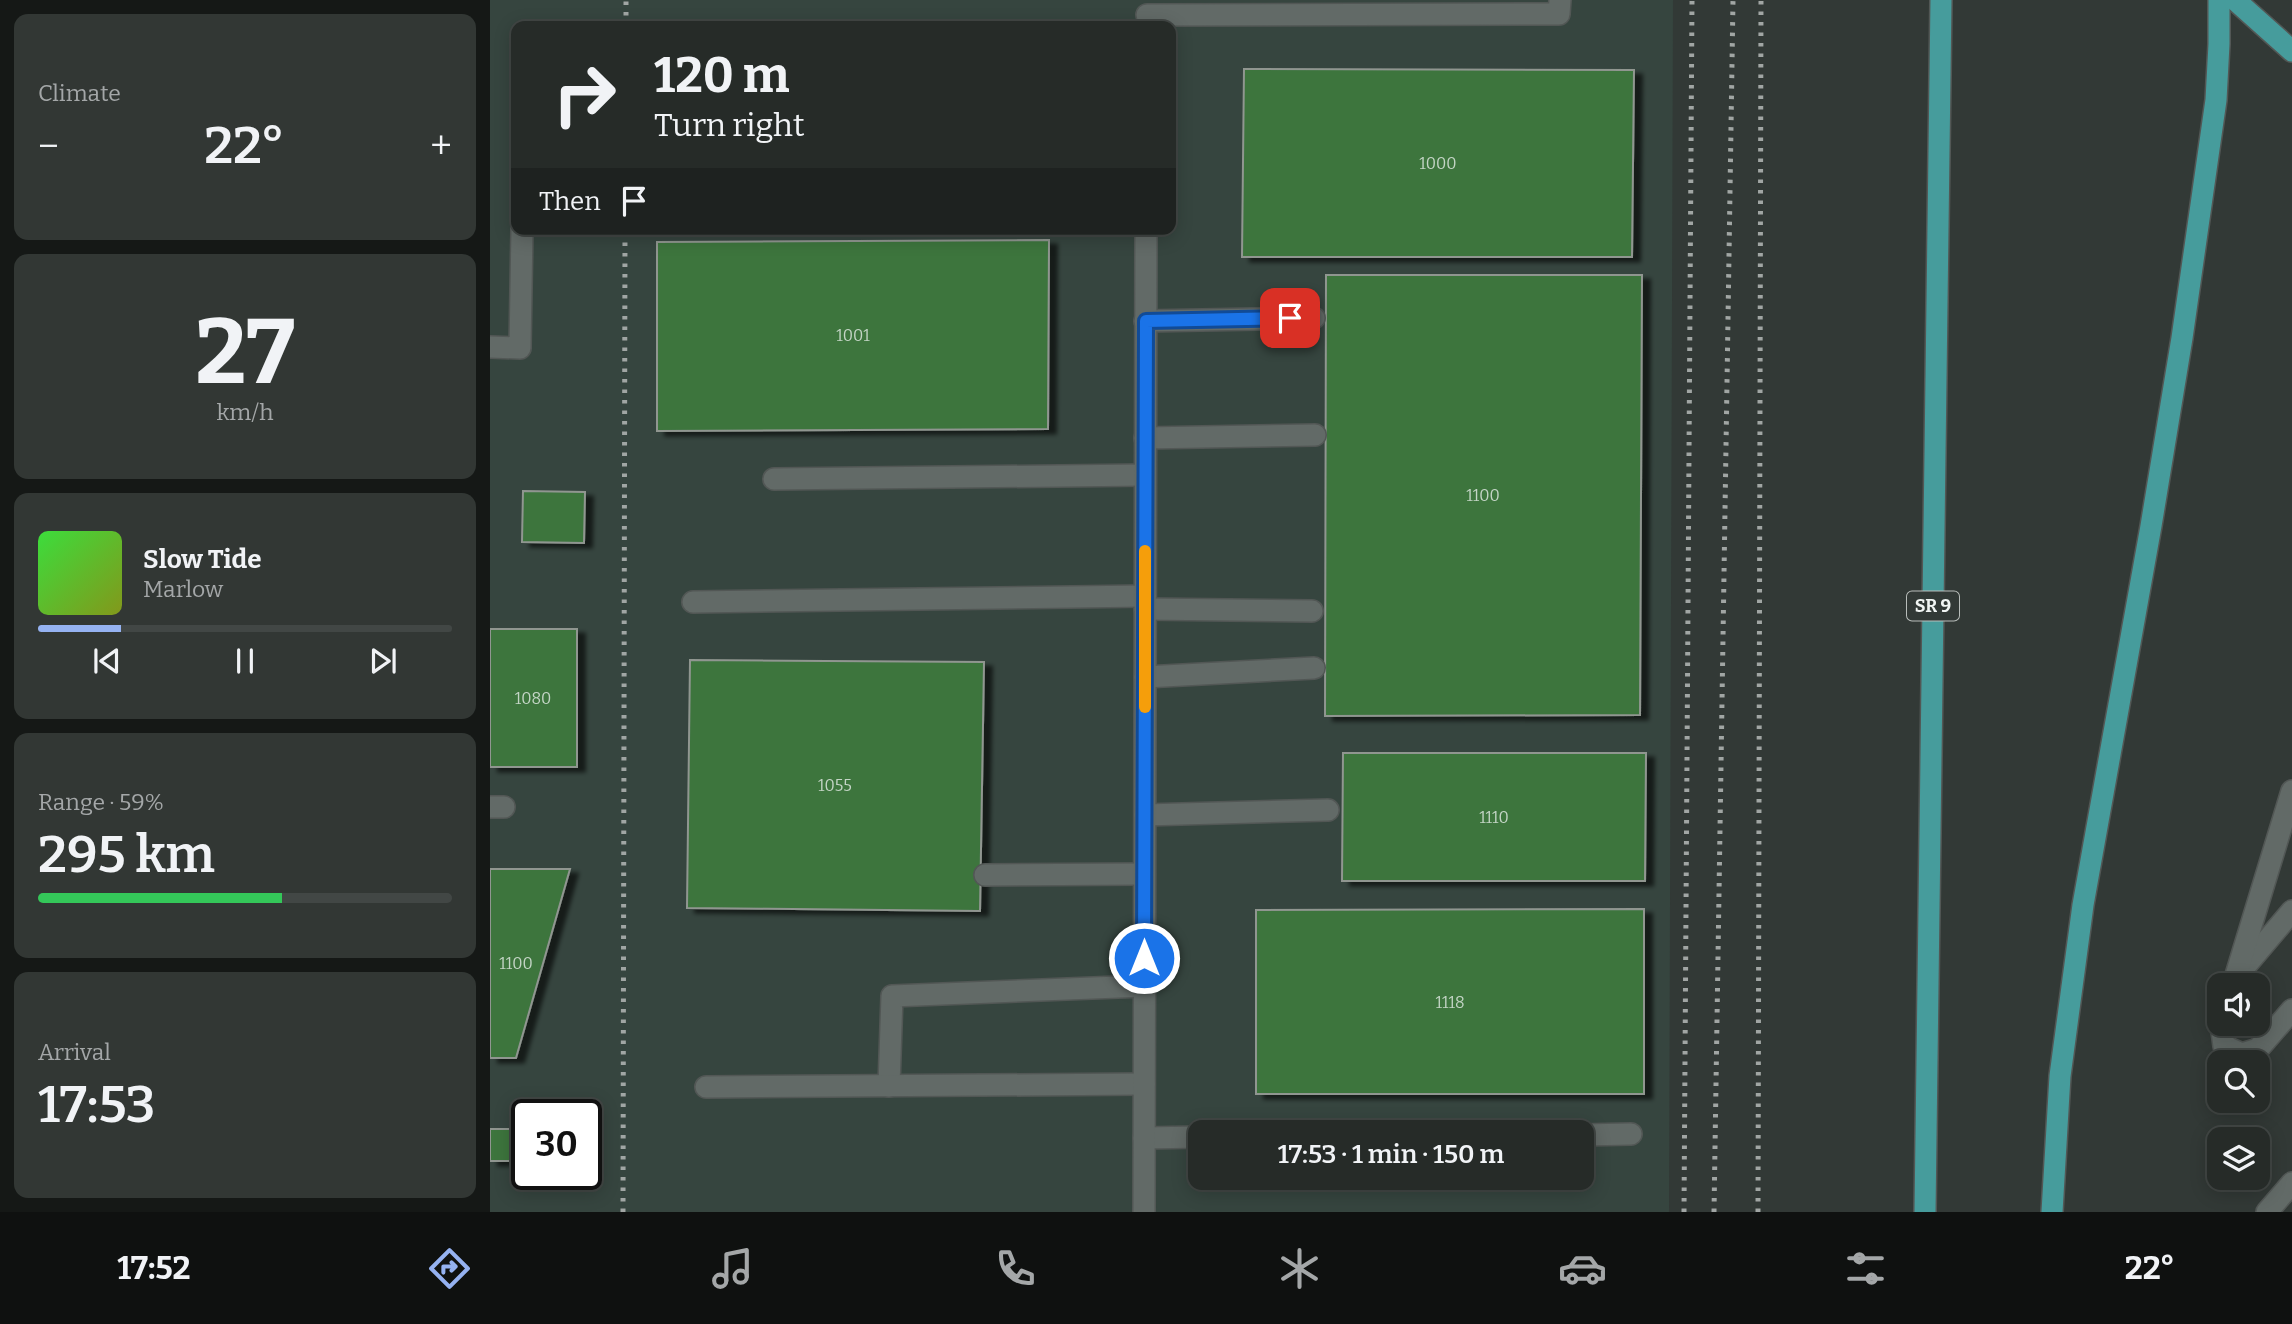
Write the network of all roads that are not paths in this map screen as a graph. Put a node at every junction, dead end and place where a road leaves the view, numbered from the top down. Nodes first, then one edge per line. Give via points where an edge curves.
1 (1560, 0) edge
2 (1941, 0) edge
3 (2219, 0) edge
4 (2235, 0) edge
5 (1147, 14) edge
6 (2292, 51) edge
7 (522, 235) edge
8 (1146, 235) edge
9 (1314, 318) dead end
10 (1146, 321) junction
11 (490, 347) edge
12 (1315, 435) dead end
13 (1145, 438) junction
14 (1145, 475) junction
15 (774, 479) dead end
16 (693, 602) dead end
17 (1145, 603) junction
18 (1312, 611) dead end
19 (1314, 668) dead end
20 (1145, 677) junction
21 (2292, 790) edge
22 (1328, 810) dead end
23 (1145, 814) junction
24 (1144, 874) junction
25 (985, 875) dead end
26 (2292, 911) edge
27 (2236, 973) edge
28 (2241, 973) edge
29 (1144, 986) junction
30 (2292, 1010) edge
31 (2270, 1035) edge
32 (2223, 1036) edge
33 (2269, 1036) edge
34 (1144, 1084) junction
35 (889, 1086) junction
36 (706, 1087) dead end
37 (1631, 1134) dead end
38 (1594, 1135) edge
39 (1188, 1137) edge
40 (1144, 1138) junction
41 (2292, 1183) edge
42 (1143, 1212) edge
43 (1924, 1212) edge
44 (2052, 1212) edge
45 (2267, 1212) edge

1 - 5 street via 1559,14
2 - 43 main road, SR 9
3 - 44 main road via 2216,100 2182,338 2081,918 2060,1076
4 - 6 main road
7 - 11 street via 520,348
8 - 10 street
9 - 10 street
10 - 13 street
12 - 13 street
13 - 14 street
14 - 15 street
14 - 17 street
16 - 17 street
17 - 18 street
17 - 20 street
19 - 20 street
20 - 23 street
21 - 27 street
22 - 23 street
23 - 24 street
24 - 25 street
24 - 29 street
26 - 28 street
29 - 34 street
29 - 35 street via 892,996
30 - 31 street
32 - 33 street via 2224,1046 2242,1054 2258,1049
34 - 35 street
34 - 40 street
35 - 36 street
37 - 38 street
39 - 40 street
40 - 42 street
41 - 45 street

